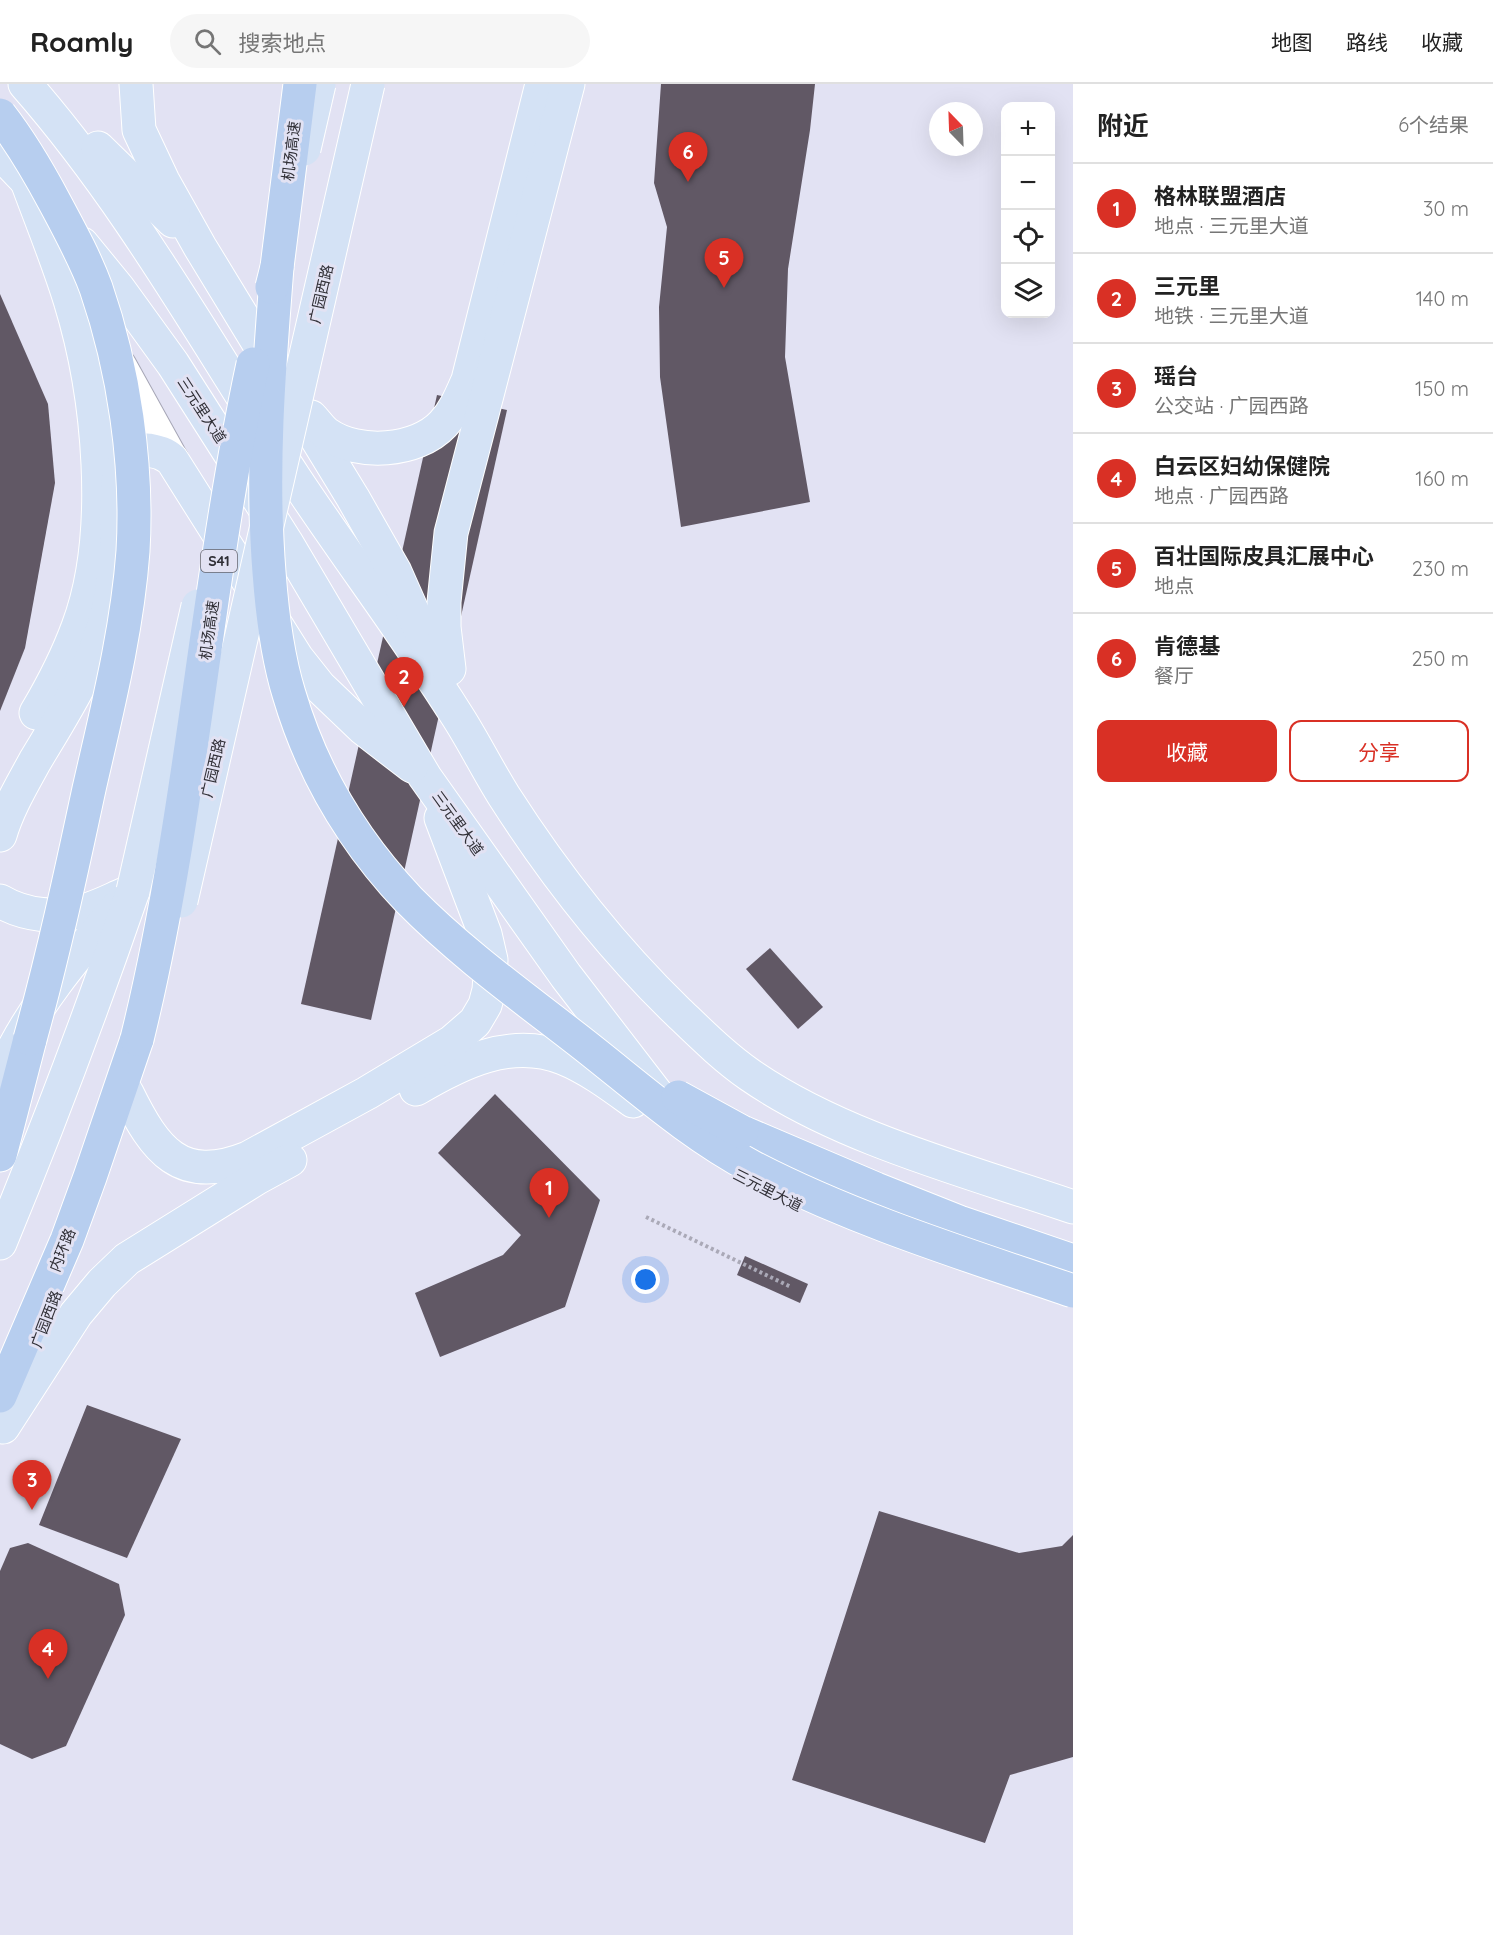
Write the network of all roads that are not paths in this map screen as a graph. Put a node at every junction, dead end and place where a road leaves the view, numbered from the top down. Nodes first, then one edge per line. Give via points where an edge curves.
1 (25, 84) edge
2 (32, 84) edge
3 (136, 84) edge
4 (300, 84) edge
5 (319, 84) edge
6 (368, 84) edge
7 (542, 84) edge
8 (568, 84) edge
9 (0, 115) edge
10 (0, 153) edge
11 (27, 179) junction
12 (200, 247) junction
13 (277, 267) junction
14 (291, 396) junction
15 (172, 459) junction
16 (455, 712) junction
17 (425, 777) junction
18 (0, 783) edge
19 (0, 834) edge
20 (133, 891) junction
21 (0, 901) edge
22 (512, 988) junction
23 (30, 1039) junction
24 (0, 1077) edge
25 (122, 1097) junction
26 (0, 1122) edge
27 (705, 1153) junction
28 (0, 1155) edge
29 (1073, 1207) edge
30 (0, 1243) edge
31 (1073, 1261) edge
32 (1073, 1291) edge
33 (1073, 1308) edge
34 (1, 1419) edge

1 - 16 main road via 61,125 135,225 294,476
2 - 12 main road
3 - 12 main road via 139,130
4 - 13 highway, 机场高速 / S41, bridge
5 - 20 main road, bridge
6 - 25 main road, 广园西路, bridge via 181,901
7 - 14 main road via 468,380 456,408 442,426 423,440 405,444 378,448 350,445 327,434
8 - 16 main road via 451,533 444,627
9 - 23 highway, bridge via 36,168 95,286 124,392 133,508 133,549 120,649
10 - 11 main road, 三元里大道
11 - 15 street via 91,311
11 - 17 main road, 三元里大道 via 118,288 173,364 286,542
11 - 18 main road via 82,346 99,468 98,538 79,626
12 - 14 main road
13 - 22 highway, bridge via 266,438 267,546 277,640 296,719 325,787 391,880 445,933
13 - 25 highway, 机场高速 / S41, bridge via 241,419 163,924
14 - 16 main road via 395,572
15 - 17 main road via 297,658 320,687 364,729
15 - 19 main road via 162,452 141,450 129,456 118,477 114,583 98,645 19,789
16 - 29 main road via 504,795 566,886 659,993 750,1075 797,1103 860,1132
17 - 25 main road via 491,960 489,990 475,1022 452,1042 378,1087 228,1166 190,1166 169,1155
17 - 27 main road, 三元里大道 via 566,976
20 - 21 main road via 85,910 58,914 14,909
20 - 24 main road via 56,980 10,1053
20 - 30 main road via 62,1092
22 - 31 highway, bridge via 619,1061 742,1132 959,1222
22 - 32 highway, bridge via 678,1119 751,1166 848,1211
23 - 26 highway
23 - 28 highway
25 - 34 highway, 内环路
27 - 33 main road, 三元里大道 via 744,1180 784,1200 952,1266
27 - 34 main road via 603,1080 562,1057 529,1050 472,1059 257,1178 127,1259 76,1314

